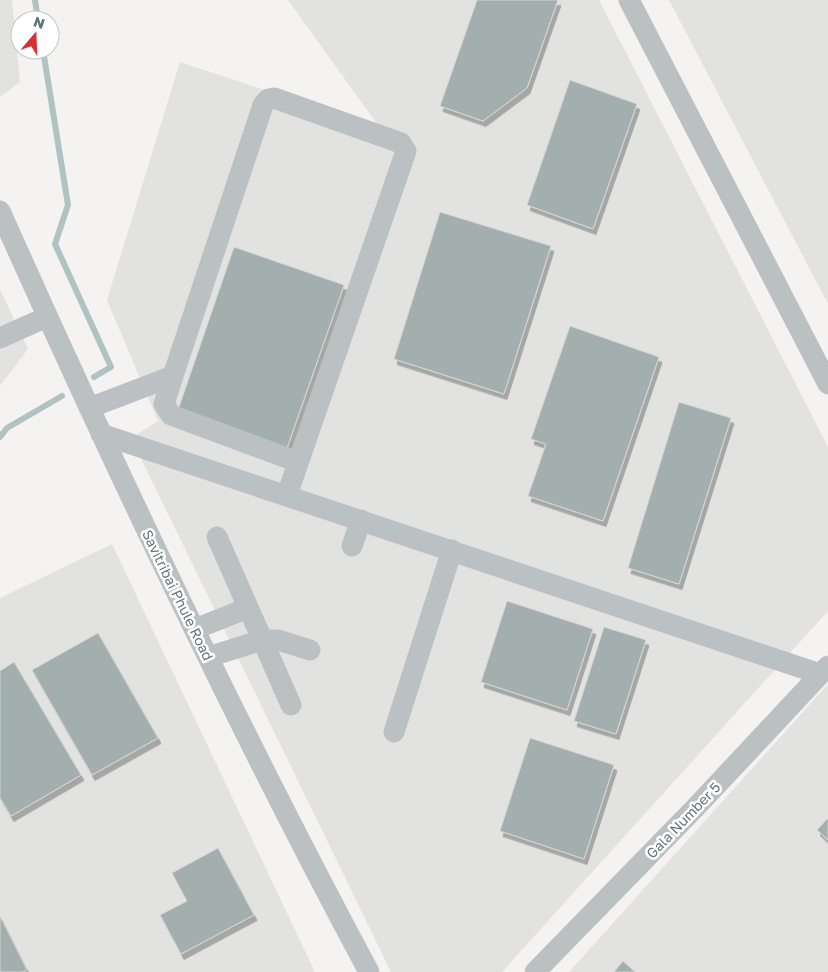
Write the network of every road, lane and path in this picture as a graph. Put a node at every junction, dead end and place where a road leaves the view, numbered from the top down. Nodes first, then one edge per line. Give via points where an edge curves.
1 (629, 0) edge
2 (0, 212) edge
3 (47, 317) junction
4 (0, 338) edge
5 (173, 376) junction
6 (828, 384) edge
7 (88, 408) junction
8 (101, 434) junction
9 (298, 462) junction
10 (287, 495) junction
11 (361, 520) junction
12 (217, 538) dead end
13 (352, 546) dead end
14 (452, 550) junction
15 (248, 608) junction
16 (195, 630) junction
17 (262, 640) junction
18 (310, 650) dead end
19 (208, 657) junction
20 (824, 670) edge
21 (290, 705) dead end
22 (394, 732) dead end
23 (369, 972) edge
24 (535, 972) edge

1 - 6 street
2 - 3 street, Savitribai Phule Road
3 - 4 street
3 - 7 street, Savitribai Phule Road
5 - 7 street
5 - 9 street via 164,404 171,416
5 - 9 street via 254,132 268,99 274,98 400,142 406,151
7 - 8 street, Savitribai Phule Road
8 - 10 street
8 - 16 street, Savitribai Phule Road
9 - 10 street
10 - 11 street
11 - 13 street
11 - 14 street
12 - 15 street
14 - 20 street
14 - 22 street
15 - 16 street
15 - 17 street
16 - 19 street, Savitribai Phule Road
17 - 18 street via 278,640
17 - 19 street
17 - 21 street
19 - 23 street, Savitribai Phule Road via 286,817
20 - 24 street, Gala Number 5

